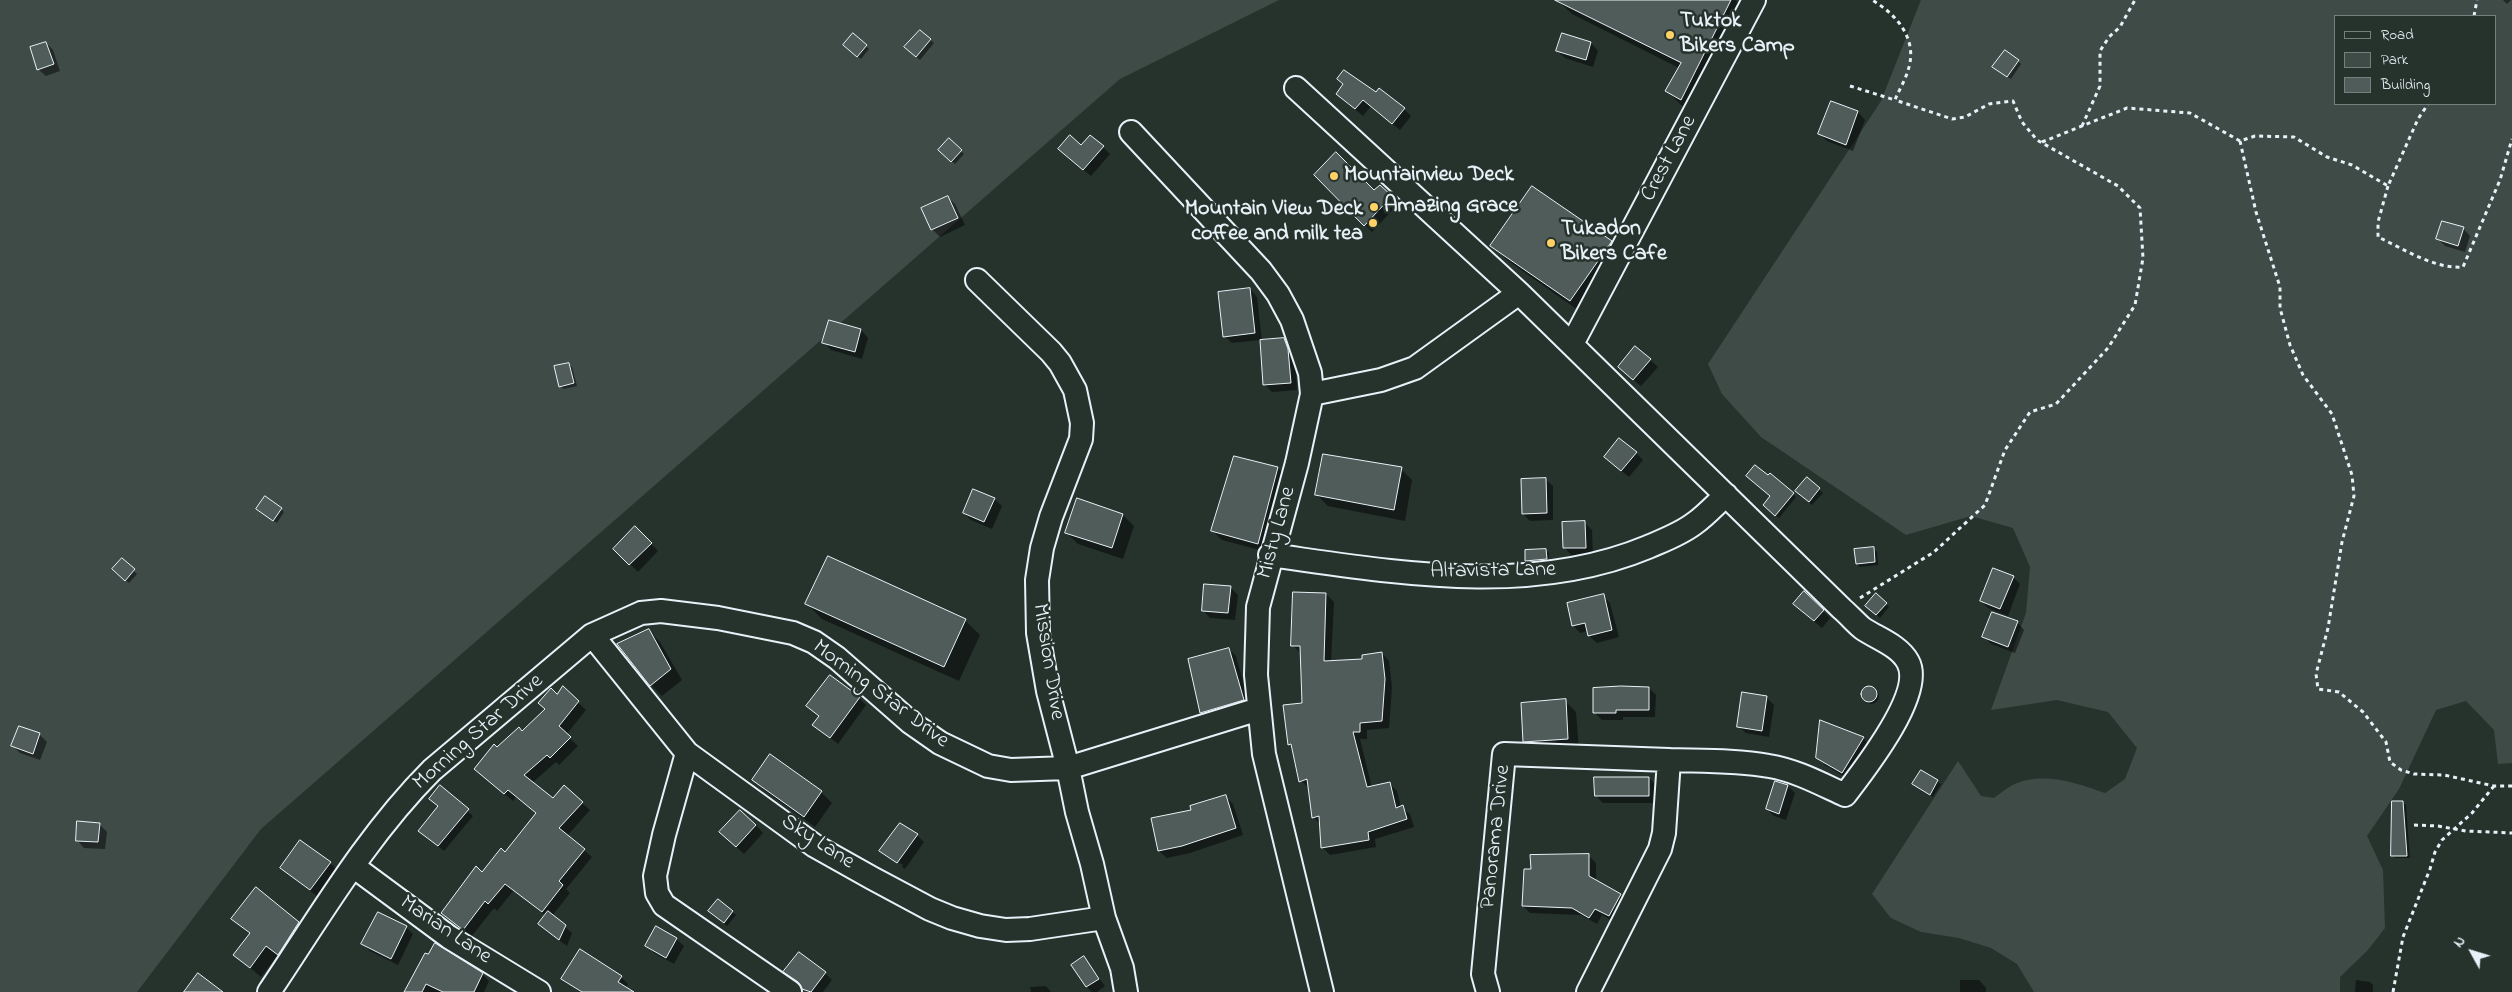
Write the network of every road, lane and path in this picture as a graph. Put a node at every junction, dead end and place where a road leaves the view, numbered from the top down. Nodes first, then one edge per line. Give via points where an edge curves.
1 (1754, 0) edge
2 (1872, 0) edge
3 (2135, 0) edge
4 (2477, 0) edge
5 (2474, 15) edge
6 (1850, 86) dead end
7 (1296, 88) dead end
8 (1894, 100) junction
9 (2427, 105) edge
10 (2082, 126) junction
11 (1131, 132) dead end
12 (2512, 139) edge
13 (2240, 140) junction
14 (2042, 143) junction
15 (2388, 186) junction
16 (977, 280) dead end
17 (1519, 293) junction
18 (1572, 344) junction
19 (1312, 394) junction
20 (1726, 495) junction
21 (1270, 555) junction
22 (1842, 609) junction
23 (592, 635) junction
24 (1259, 709) junction
25 (687, 752) junction
26 (1668, 760) junction
27 (1068, 768) junction
28 (2494, 786) junction
29 (2512, 786) edge
30 (2414, 825) dead end
31 (2454, 830) junction
32 (2512, 833) edge
33 (353, 866) junction
34 (1104, 918) junction
35 (269, 992) edge
36 (539, 992) edge
37 (790, 992) edge
38 (1126, 992) edge
39 (1322, 992) edge
40 (1488, 992) edge
41 (1588, 992) edge
42 (2392, 992) edge

1 - 18 street, Crest Lane
2 - 8 path via 1898,19 1911,48 1909,66
3 - 10 path via 2120,27 2100,51 2100,86
4 - 5 path
6 - 8 path
7 - 17 street
8 - 14 path via 1952,119 1965,117 1989,104 2013,100 2022,122
9 - 15 path
10 - 13 path via 2127,108 2156,109 2190,113
10 - 14 path
11 - 19 street, Misty Lane via 1261,271 1278,294 1303,348
12 - 15 path via 2500,180 2463,267 2450,268 2378,237 2378,222
13 - 15 path via 2256,136 2294,137 2328,157 2352,164
13 - 28 path via 2256,212 2280,287 2280,308 2290,345 2303,375 2332,414 2352,475 2354,496 2316,674 2318,689 2339,692 2363,712 2386,742 2390,762 2401,770
14 - 22 path via 2118,186 2140,208 2144,258 2135,305 2108,348 2075,385 2056,404 2030,412 2005,450 1985,505 1934,552
16 - 27 street, Mission Drive via 1060,363 1075,390 1082,423 1081,440 1042,548 1037,580 1038,633 1048,691
17 - 18 street
17 - 19 street via 1415,368 1381,380
18 - 20 street
19 - 21 street, Misty Lane via 1297,464
20 - 21 street, Altavista Lane via 1696,523 1672,537 1606,562 1562,572 1450,576
20 - 22 street
21 - 24 street, Misty Lane via 1258,607 1256,675
22 - 26 street via 1862,628 1898,651 1912,672 1910,687 1880,749 1845,795 1770,766
23 - 25 street, Sky Lane
23 - 27 street, Morning Star Drive via 641,613 661,612 718,618 793,633 814,642 837,658 910,722 964,756 988,766 1011,770
23 - 33 street, Morning Star Drive via 432,770 403,800
24 - 27 street, Morning Star Drive
24 - 39 street, Misty Lane via 1264,754
25 - 34 street, Sky Lane via 815,846 952,918 1006,930
25 - 37 street via 658,856 657,893 664,906
26 - 40 street, Panorama Drive via 1504,754 1483,974
26 - 41 street via 1664,833 1660,848
27 - 34 street, Mission Drive
28 - 29 path
28 - 31 path
30 - 31 path
31 - 32 path
31 - 42 path via 2442,840 2435,852 2403,937
33 - 35 street, Morning Star Drive
33 - 36 street, Marian Lane via 449,937
34 - 38 street, Mission Drive via 1122,968

